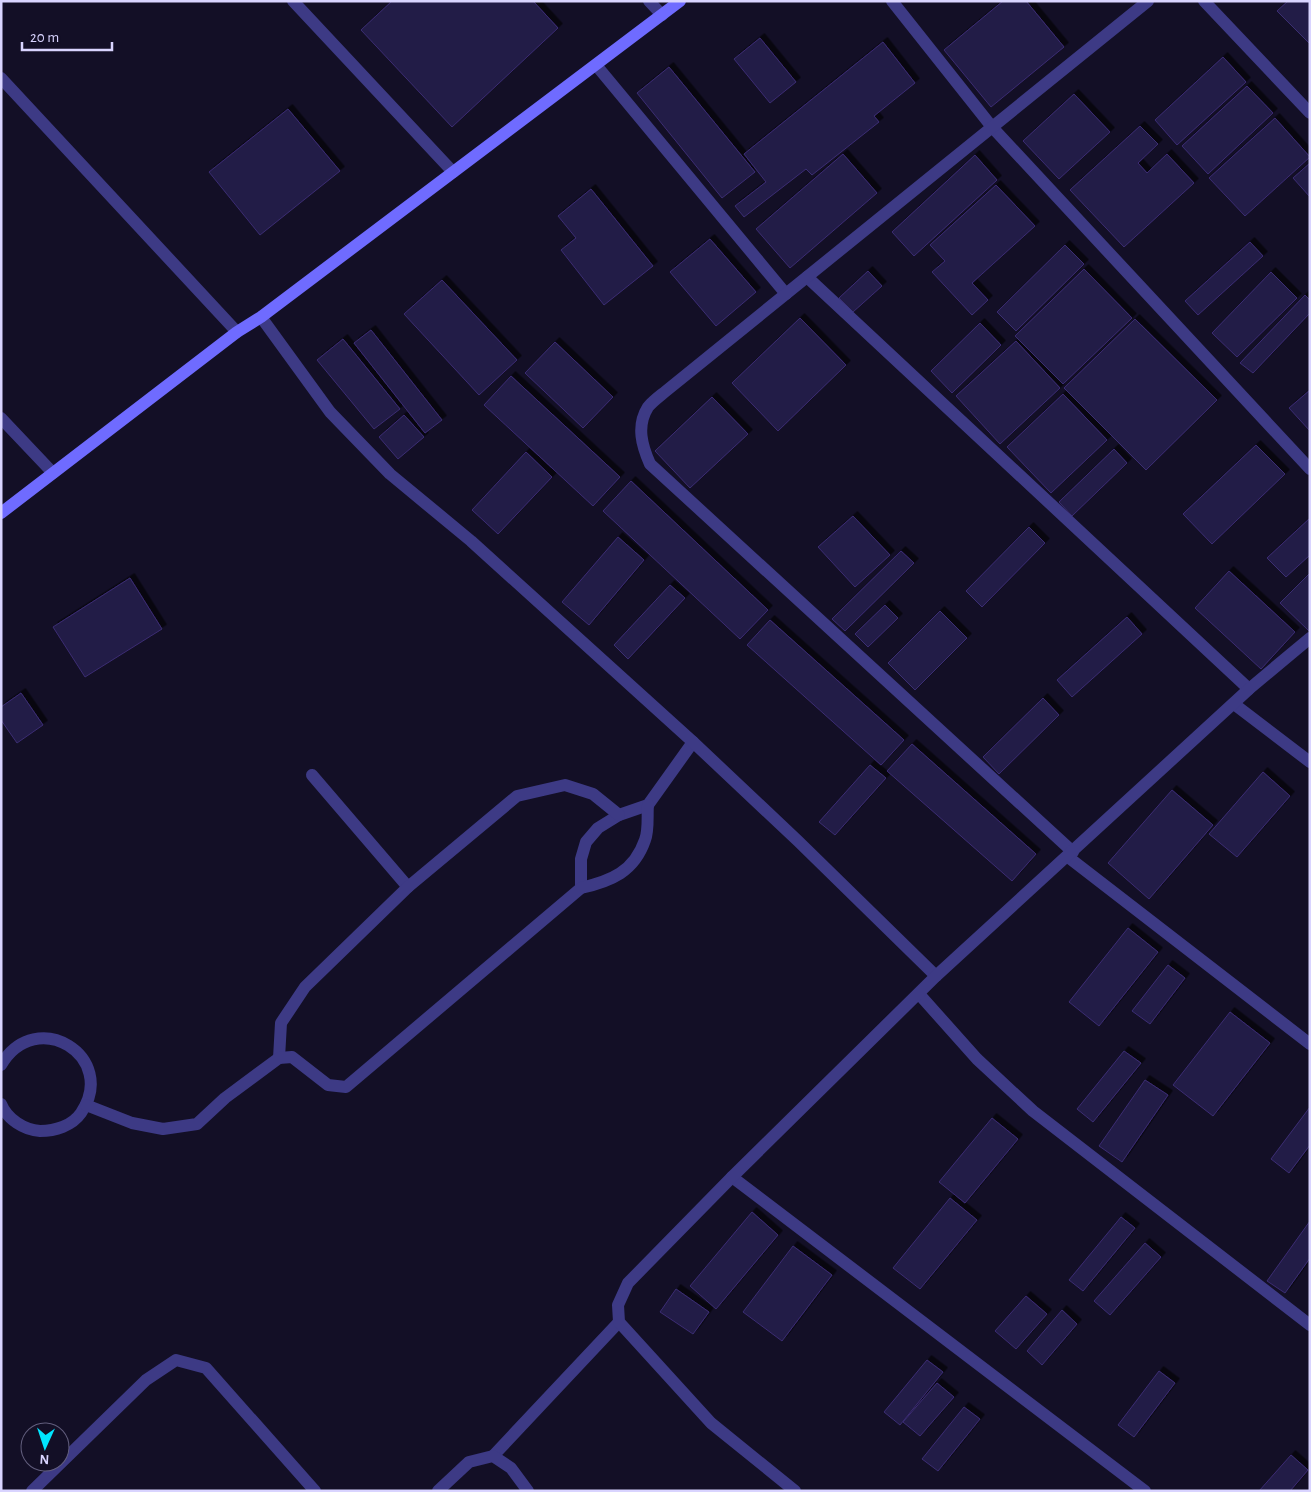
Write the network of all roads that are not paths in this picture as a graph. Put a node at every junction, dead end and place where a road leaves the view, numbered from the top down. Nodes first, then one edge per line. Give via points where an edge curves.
1 (293, 1) edge
2 (649, 1) edge
3 (680, 1) edge
4 (892, 1) edge
5 (1148, 1) edge
6 (1204, 1) edge
7 (662, 15) junction
8 (596, 64) junction
9 (1, 78) edge
10 (1310, 113) edge
11 (992, 127) junction
12 (453, 172) junction
13 (807, 277) junction
14 (786, 294) junction
15 (261, 317) junction
16 (237, 332) junction
17 (1, 418) edge
18 (1310, 469) edge
19 (53, 473) junction
20 (1, 513) edge
21 (1310, 638) edge
22 (1249, 689) junction
23 (1234, 704) junction
24 (693, 742) junction
25 (1310, 762) edge
26 (312, 775) dead end
27 (648, 805) junction
28 (619, 815) junction
29 (1071, 854) junction
30 (408, 887) junction
31 (581, 888) junction
32 (936, 976) junction
33 (919, 994) junction
34 (1310, 1044) edge
35 (278, 1058) junction
36 (1, 1065) edge
37 (1, 1104) edge
38 (86, 1105) junction
39 (732, 1177) junction
40 (619, 1322) junction
41 (1310, 1325) edge
42 (493, 1456) junction
43 (32, 1491) edge
44 (315, 1491) edge
45 (438, 1491) edge
46 (528, 1491) edge
47 (795, 1491) edge
48 (1145, 1491) edge

1 - 12 street
2 - 7 street
3 - 7 street
4 - 11 street
5 - 11 street
6 - 10 street
7 - 8 street
8 - 12 street
8 - 14 street
9 - 16 street
11 - 13 street
11 - 18 street
12 - 15 street
13 - 14 street
13 - 22 street
14 - 29 street via 648,408 641,425 641,443 650,464
15 - 16 street
15 - 24 street via 330,412 390,474 471,541
16 - 19 street
17 - 19 street
19 - 20 street
21 - 22 street
22 - 23 street
23 - 25 street
23 - 29 street
24 - 27 street
24 - 32 street
26 - 30 street
27 - 28 street
27 - 31 street via 646,838 636,858 614,878
28 - 30 street via 594,794 565,785 517,796
28 - 31 street via 598,828 586,842 581,859
29 - 32 street
29 - 34 street
30 - 35 street via 305,987 281,1023
31 - 35 street via 346,1087 328,1086 292,1056
32 - 33 street
33 - 39 street
33 - 41 street via 977,1059 1033,1111
35 - 38 street via 224,1098 197,1124 163,1129 132,1123
36 - 38 street via 22,1043 50,1038 64,1043 77,1051 90,1076 91,1091
37 - 38 street via 23,1127 38,1131 66,1126
39 - 40 street via 628,1284 618,1306
39 - 48 street
40 - 42 street
40 - 47 street via 711,1422
42 - 45 street via 469,1462
42 - 46 street via 511,1468
43 - 44 street via 146,1380 176,1360 206,1368

